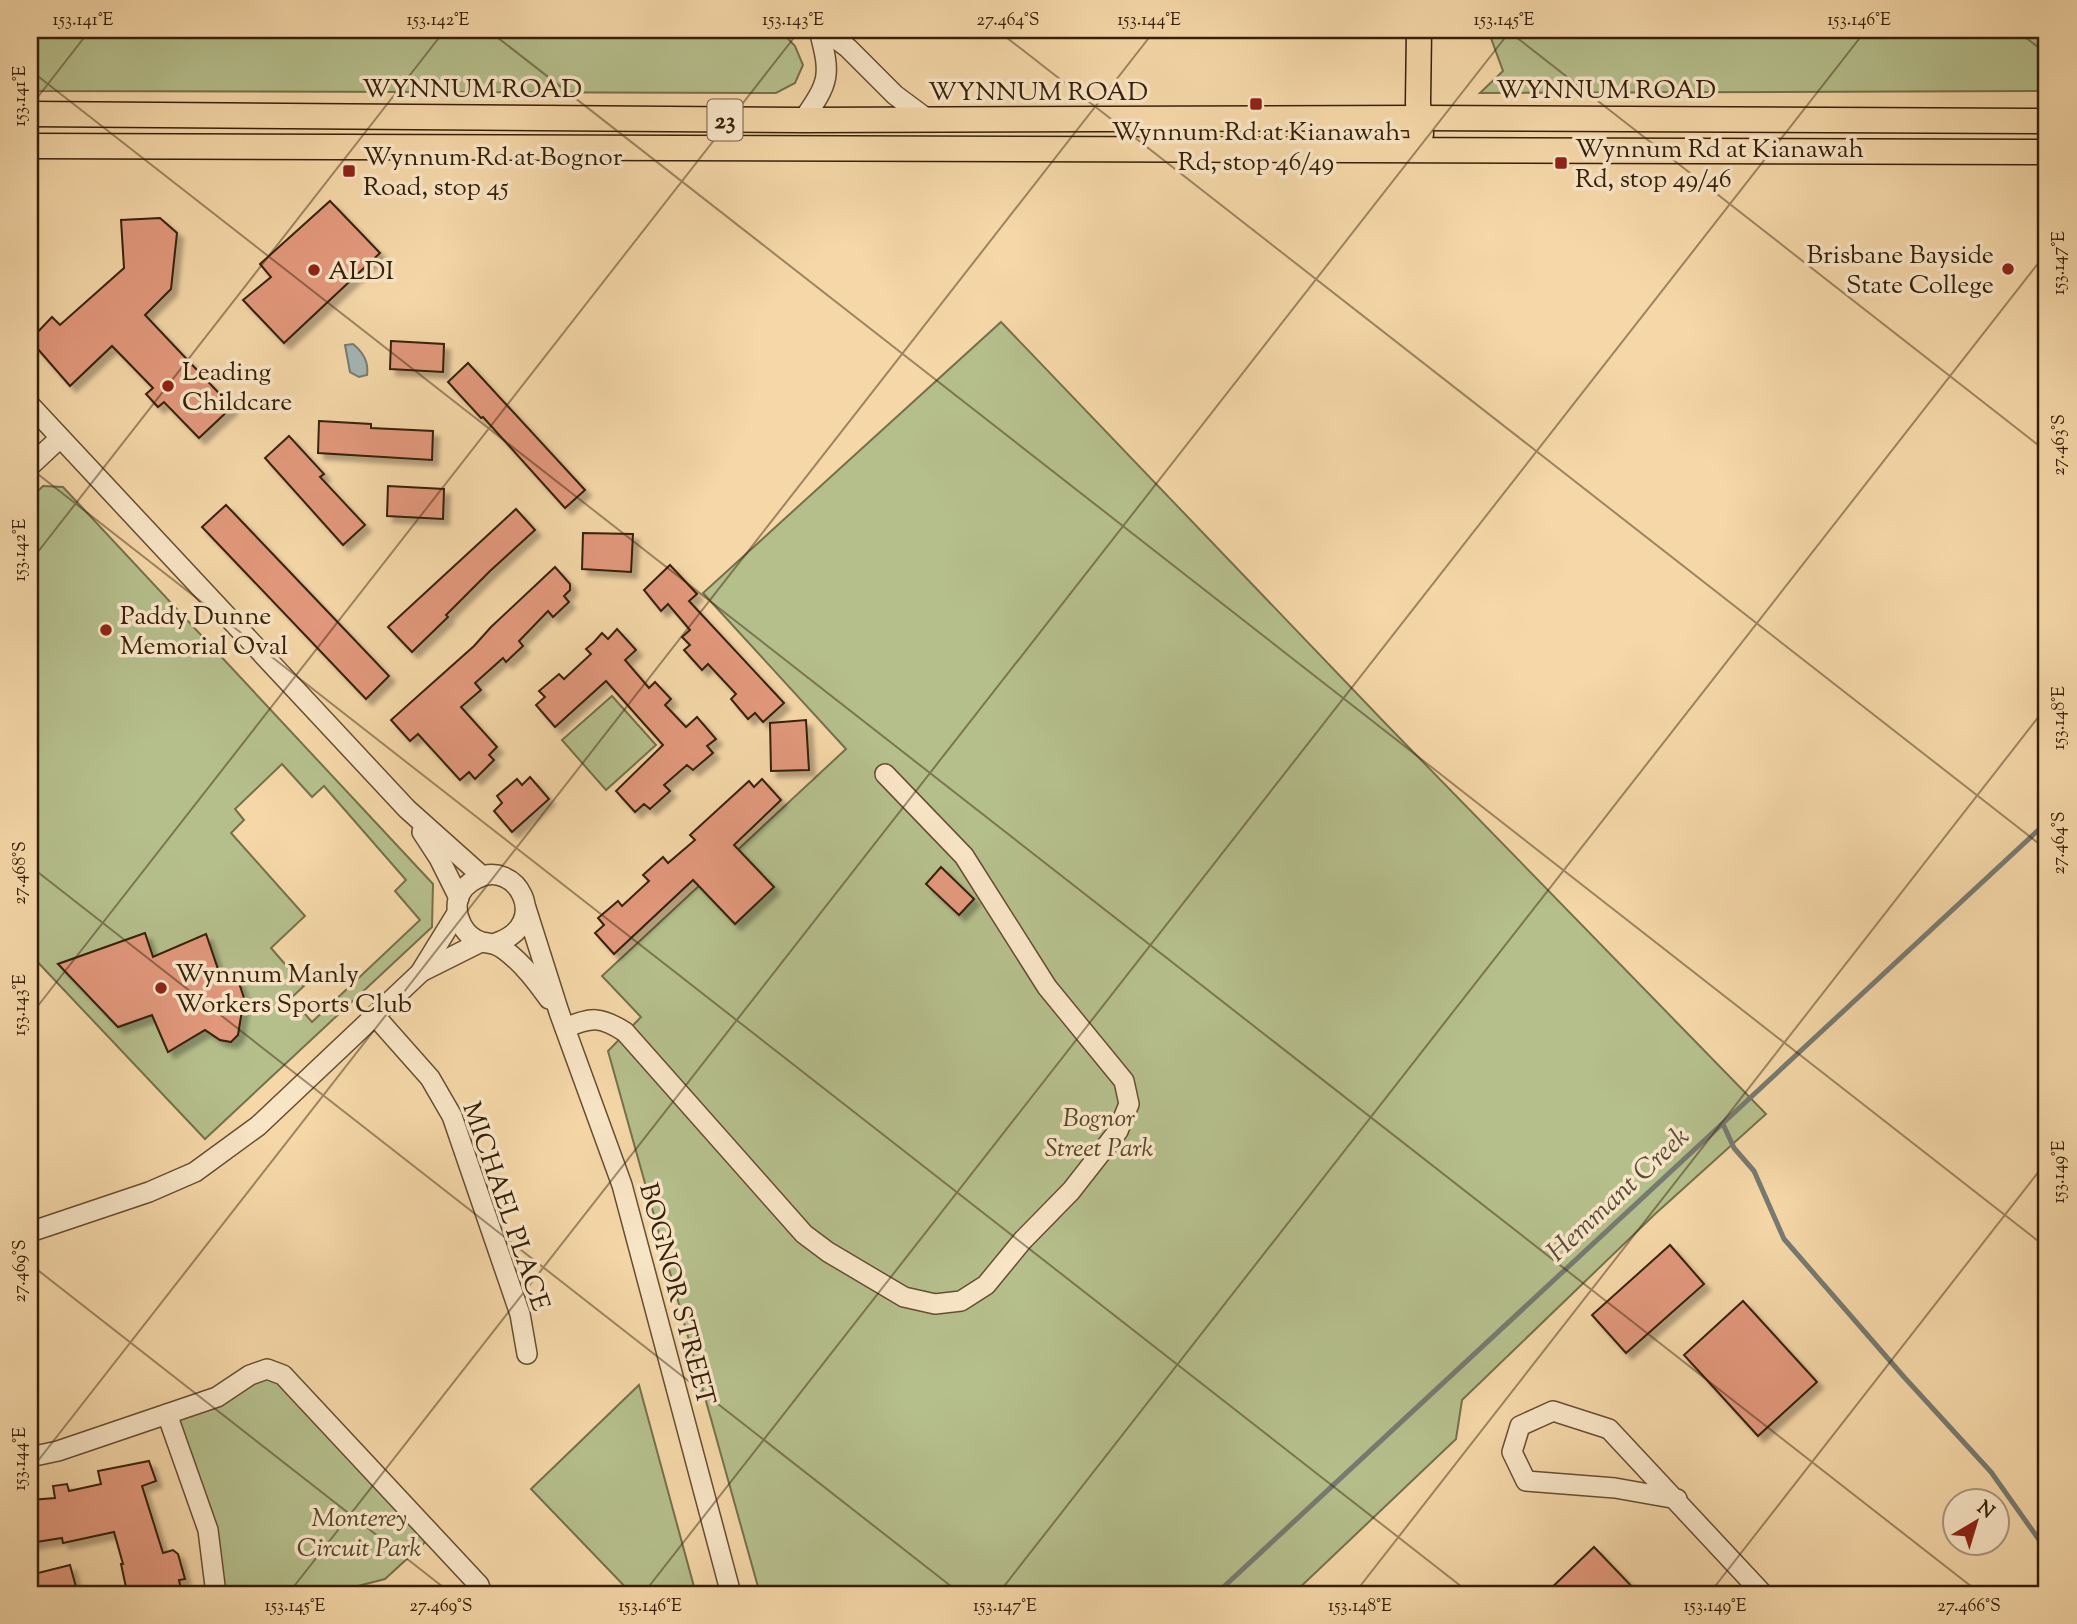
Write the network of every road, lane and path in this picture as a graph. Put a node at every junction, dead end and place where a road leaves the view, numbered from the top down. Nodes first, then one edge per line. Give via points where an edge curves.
1 (822, 30) edge
2 (1419, 30) edge
3 (30, 114) edge
4 (1420, 118) junction
5 (803, 120) junction
6 (930, 121) junction
7 (2047, 121) edge
8 (30, 146) edge
9 (1422, 149) junction
10 (2047, 152) edge
11 (30, 405) edge
12 (60, 438) junction
13 (30, 466) edge
14 (885, 774) dead end
15 (407, 809) junction
16 (482, 876) junction
17 (458, 905) junction
18 (526, 908) junction
19 (489, 942) junction
20 (420, 973) junction
21 (375, 1016) junction
22 (562, 1020) junction
23 (30, 1232) edge
24 (527, 1354) dead end
25 (167, 1414) junction
26 (30, 1457) edge
27 (1676, 1499) junction
28 (216, 1594) edge
29 (482, 1594) edge
30 (731, 1594) edge
31 (1763, 1594) edge

1 - 5 street via 826,82
1 - 6 street
2 - 4 main road
3 - 5 main road, WYNNUM ROAD / 23
4 - 6 main road, WYNNUM ROAD / 23
4 - 7 main road, WYNNUM ROAD / 23
4 - 9 main road
5 - 6 main road, WYNNUM ROAD / 23
8 - 9 main road, 23
9 - 10 main road, 23
11 - 12 street, BOGNOR STREET
12 - 13 street
12 - 15 street, BOGNOR STREET
14 - 22 street via 964,856 1047,987 1125,1081 1129,1104 1118,1131 986,1285 961,1301 935,1304 904,1297 828,1252 804,1234 625,1032 608,1021
15 - 16 street, BOGNOR STREET
15 - 17 street, BOGNOR STREET via 439,858
16 - 17 street via 470,882
16 - 18 street, BOGNOR STREET via 508,879 520,890
17 - 19 street, BOGNOR STREET via 465,931
17 - 20 street
18 - 19 street via 515,934
18 - 22 street, BOGNOR STREET
19 - 20 street
19 - 22 street, BOGNOR STREET via 526,968
20 - 21 street
21 - 23 street via 258,1126 195,1172
21 - 24 street, MICHAEL PLACE via 430,1078 452,1116 520,1314
22 - 30 street, BOGNOR STREET via 622,1185
25 - 26 street
25 - 28 street via 208,1530
25 - 29 street via 217,1397 267,1369 283,1375 479,1585
27 - 27 street via 1615,1488 1526,1481 1512,1452 1521,1426 1553,1411 1609,1429
27 - 31 street

